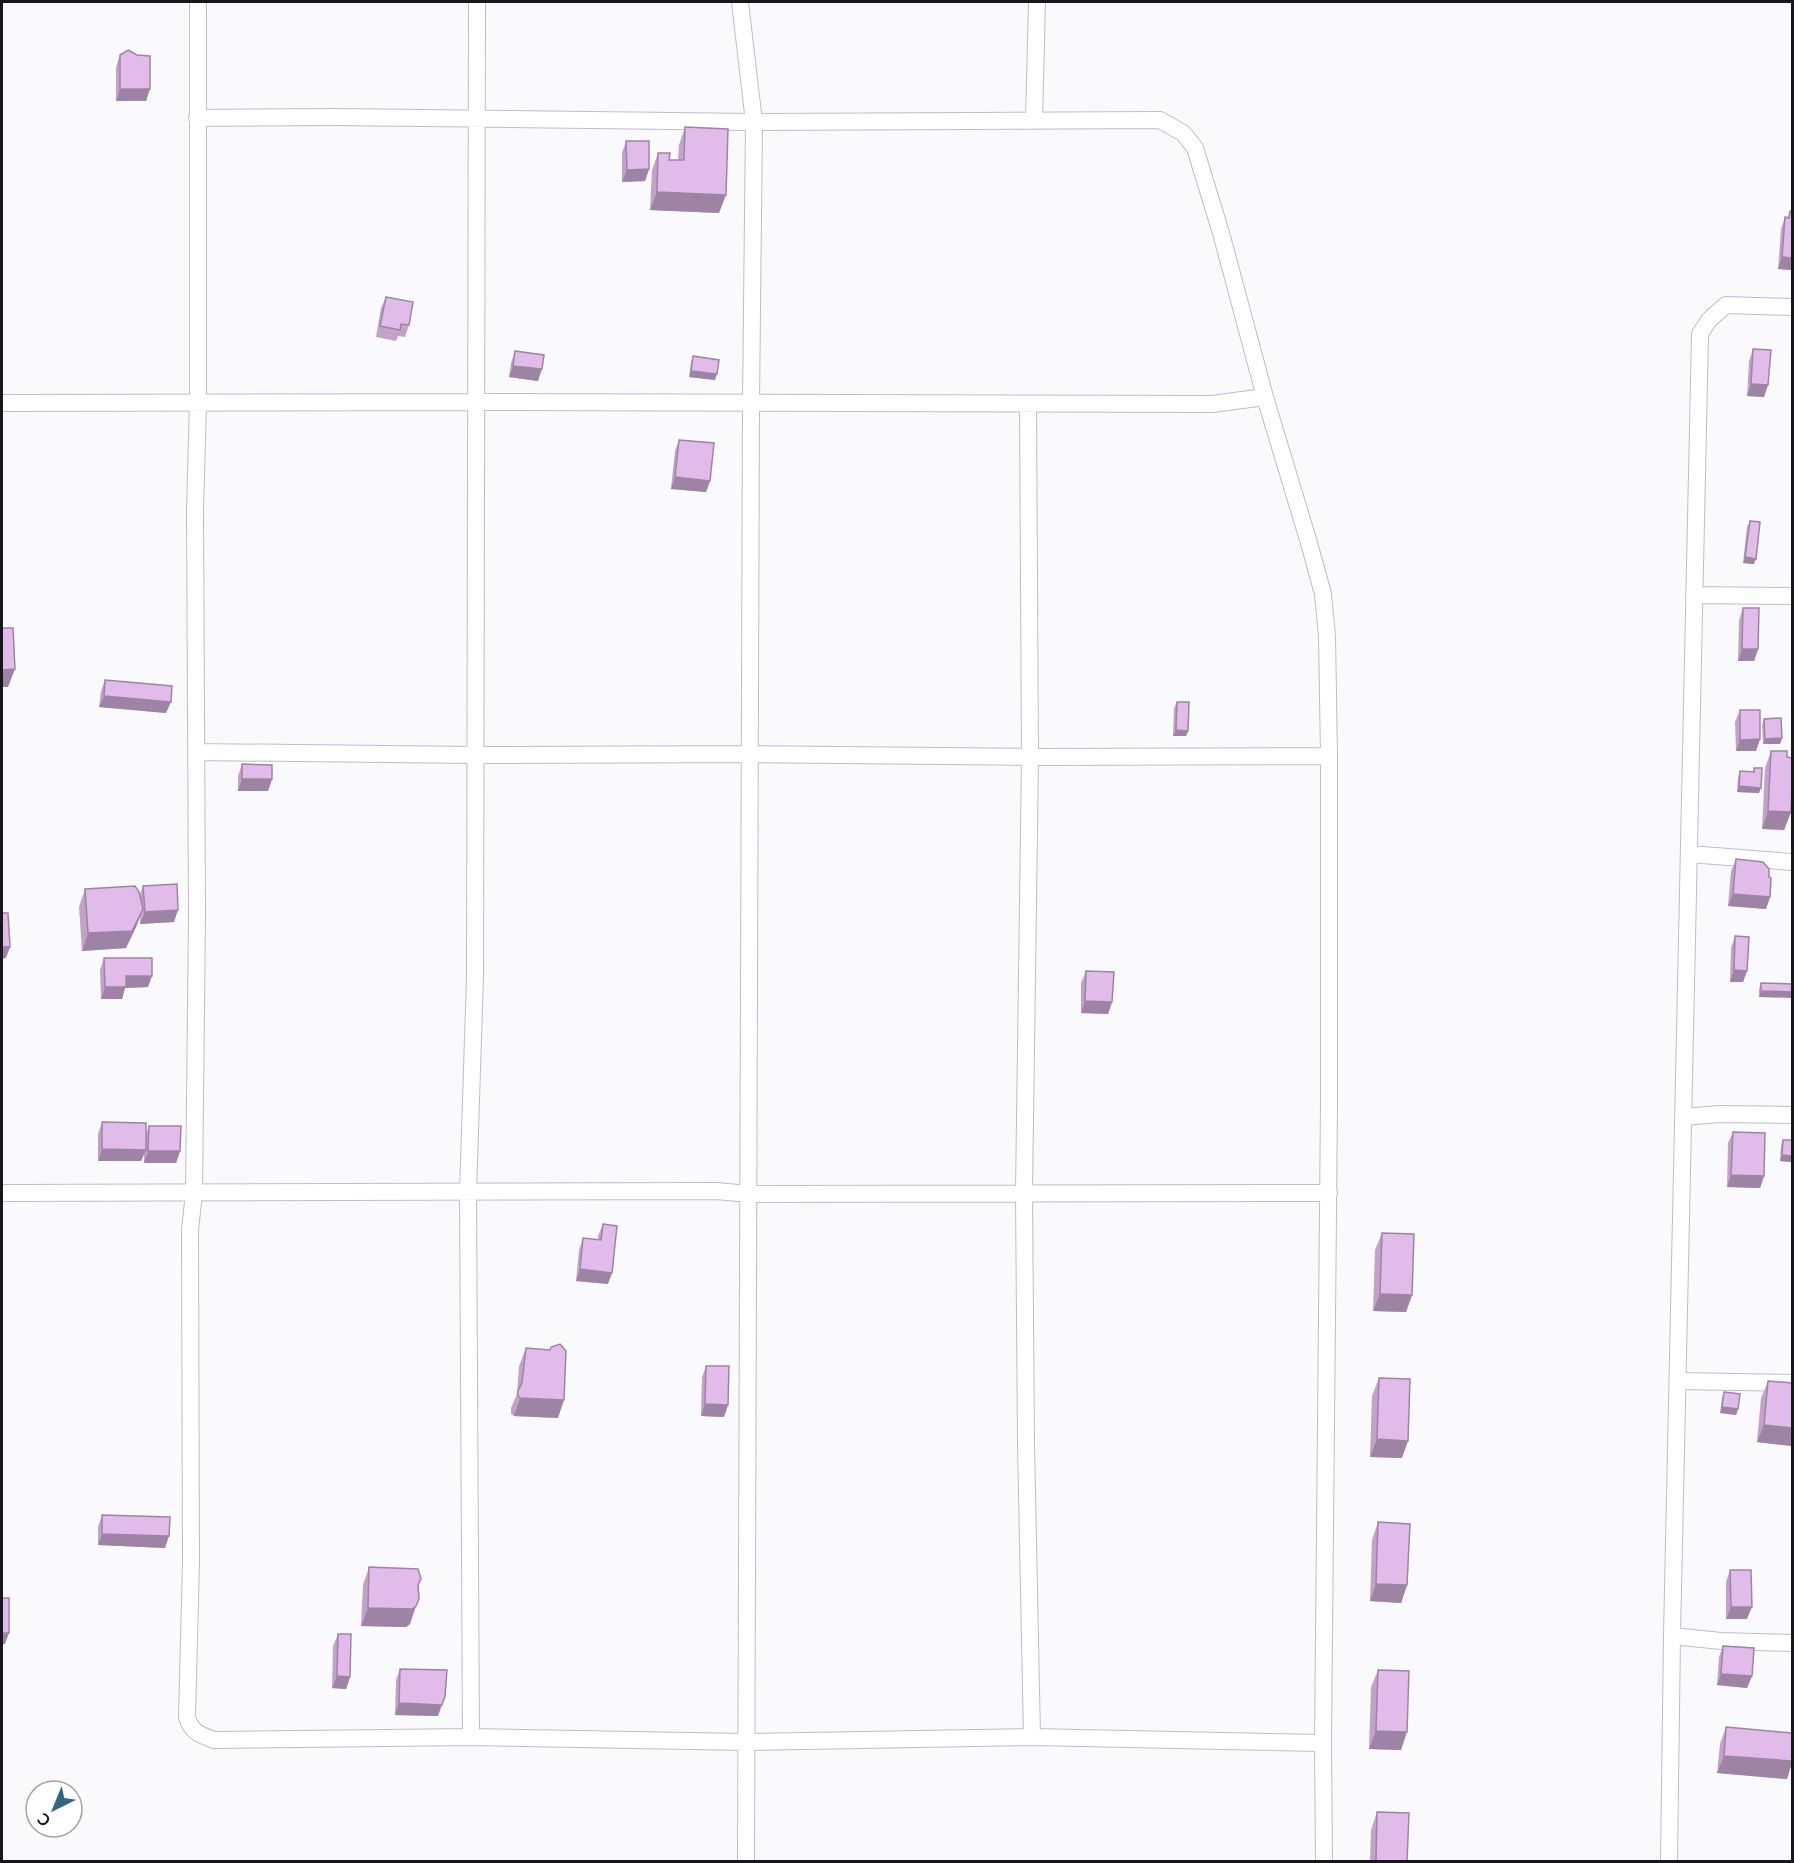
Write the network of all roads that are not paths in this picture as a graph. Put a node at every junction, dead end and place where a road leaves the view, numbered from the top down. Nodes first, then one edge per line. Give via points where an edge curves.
1 (198, 2) edge
2 (477, 2) edge
3 (740, 2) edge
4 (1037, 2) edge
5 (197, 118) junction
6 (477, 119) junction
7 (1034, 120) junction
8 (754, 122) junction
9 (1792, 307) edge
10 (1265, 397) junction
11 (475, 402) junction
12 (751, 402) junction
13 (2, 403) edge
14 (198, 404) junction
15 (1028, 404) junction
16 (1694, 595) junction
17 (1792, 596) edge
18 (196, 752) junction
19 (750, 754) junction
20 (476, 755) junction
21 (1329, 756) junction
22 (1030, 757) junction
23 (1689, 854) junction
24 (1792, 862) edge
25 (1792, 1115) edge
26 (1684, 1118) junction
27 (1024, 1192) junction
28 (2, 1193) edge
29 (194, 1193) junction
30 (468, 1193) junction
31 (1329, 1193) junction
32 (749, 1194) junction
33 (1678, 1381) junction
34 (1792, 1383) edge
35 (1671, 1636) junction
36 (1792, 1643) edge
37 (471, 1737) junction
38 (1032, 1737) junction
39 (746, 1742) junction
40 (1323, 1743) junction
41 (746, 1862) edge
42 (1324, 1862) edge
43 (1669, 1862) edge

1 - 5 street
2 - 6 street
3 - 8 street
4 - 7 street
5 - 6 street
5 - 14 street
6 - 8 street
6 - 11 street
7 - 8 street
7 - 10 street via 1160,120 1183,133 1195,148
8 - 12 street
9 - 16 street via 1726,305 1700,334
10 - 15 street via 1212,404
10 - 21 street via 1323,594
11 - 12 street
11 - 14 street
11 - 20 street
12 - 15 street
12 - 19 street
13 - 14 street
14 - 18 street
15 - 22 street
16 - 17 street
16 - 23 street
18 - 20 street
18 - 29 street
19 - 20 street
19 - 22 street
19 - 32 street
20 - 30 street via 475,977
21 - 22 street
21 - 31 street
22 - 27 street
23 - 24 street
23 - 26 street
25 - 26 street via 1719,1114
26 - 33 street
27 - 31 street
27 - 32 street
27 - 38 street
28 - 29 street
29 - 30 street
29 - 37 street via 190,1230 190,1726 198,1735 214,1740
30 - 32 street
30 - 37 street
31 - 40 street
32 - 39 street
33 - 34 street
33 - 35 street
35 - 36 street
35 - 43 street
37 - 39 street
38 - 39 street
38 - 40 street
39 - 41 street
40 - 42 street

